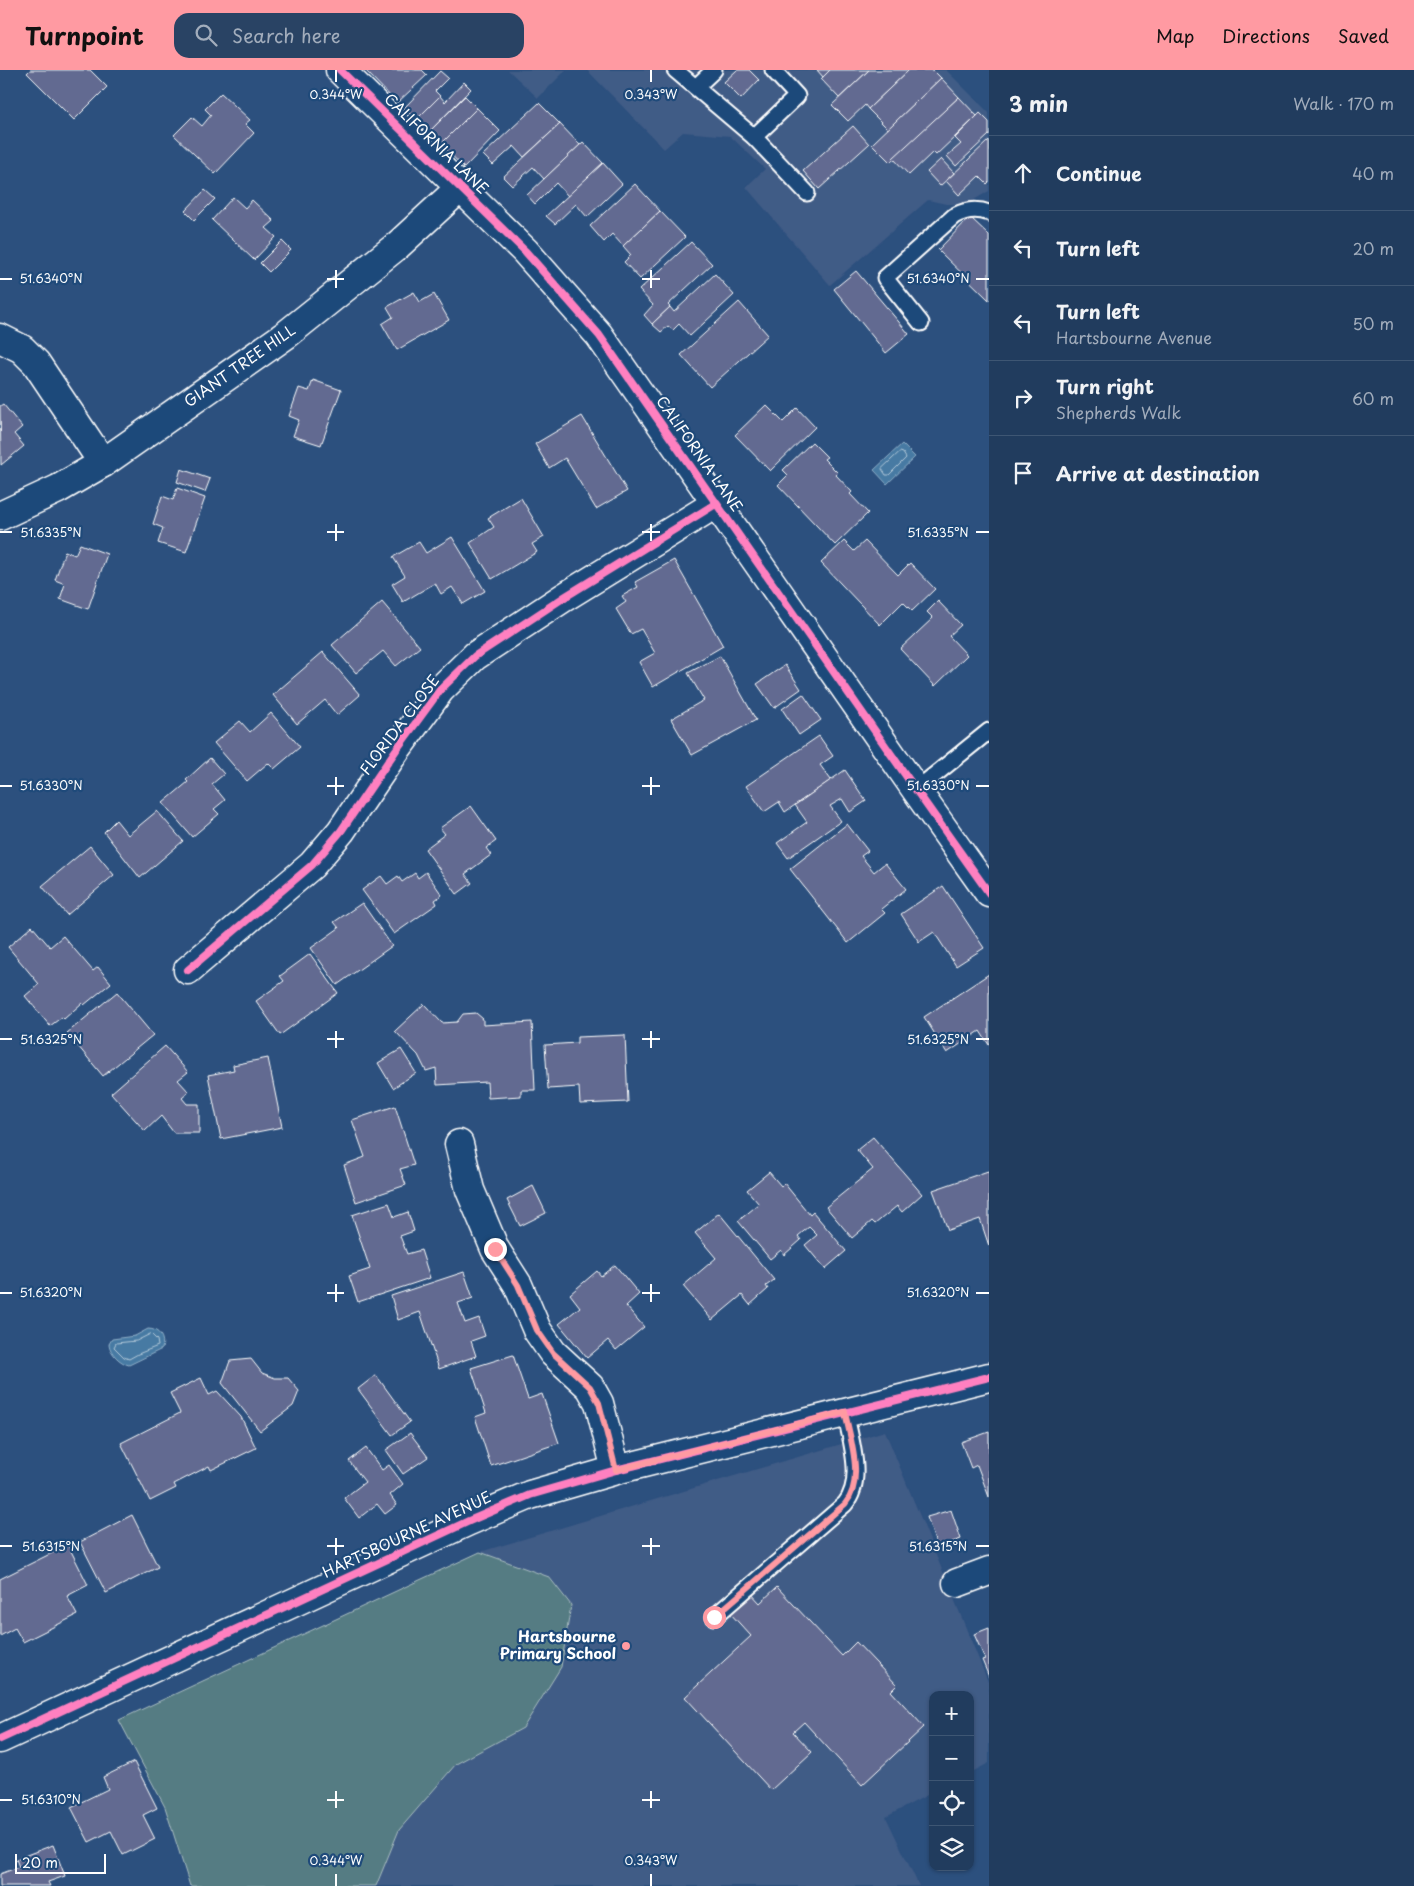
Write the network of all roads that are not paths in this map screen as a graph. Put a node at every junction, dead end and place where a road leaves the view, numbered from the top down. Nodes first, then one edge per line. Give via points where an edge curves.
1 (340, 70) edge
2 (675, 70) edge
3 (714, 70) edge
4 (773, 70) edge
5 (696, 87) junction
6 (754, 137) junction
7 (461, 187) junction
8 (807, 193) dead end
9 (989, 213) edge
10 (921, 323) dead end
11 (0, 338) edge
12 (103, 462) junction
13 (717, 503) junction
14 (0, 516) edge
15 (989, 731) edge
16 (916, 790) junction
17 (989, 893) edge
18 (188, 970) dead end
19 (459, 1144) dead end
20 (989, 1377) edge
21 (845, 1412) junction
22 (616, 1470) junction
23 (989, 1571) edge
24 (957, 1583) dead end
25 (714, 1617) dead end
26 (0, 1739) edge

1 - 7 street, CALIFORNIA LANE
2 - 5 lane
3 - 5 lane
4 - 6 lane via 798,96
5 - 6 lane
6 - 8 lane
7 - 12 street, GIANT TREE HILL via 398,245 287,334
7 - 13 street, CALIFORNIA LANE via 525,251 599,335
9 - 10 lane via 965,210 954,216 886,278
11 - 12 street via 22,349 36,363
12 - 14 street, GIANT TREE HILL via 58,489
13 - 16 street, CALIFORNIA LANE
13 - 18 street, FLORIDA CLOSE via 475,656 440,690 341,830 312,865
15 - 16 lane
16 - 17 street, CALIFORNIA LANE
19 - 22 street via 470,1190 495,1249 518,1285 537,1330 553,1353 590,1387 599,1403
20 - 21 street, HARTSBOURNE AVENUE
21 - 22 street, HARTSBOURNE AVENUE
21 - 25 lane via 855,1478 851,1497
22 - 26 street, HARTSBOURNE AVENUE via 530,1495 469,1521
23 - 24 street

